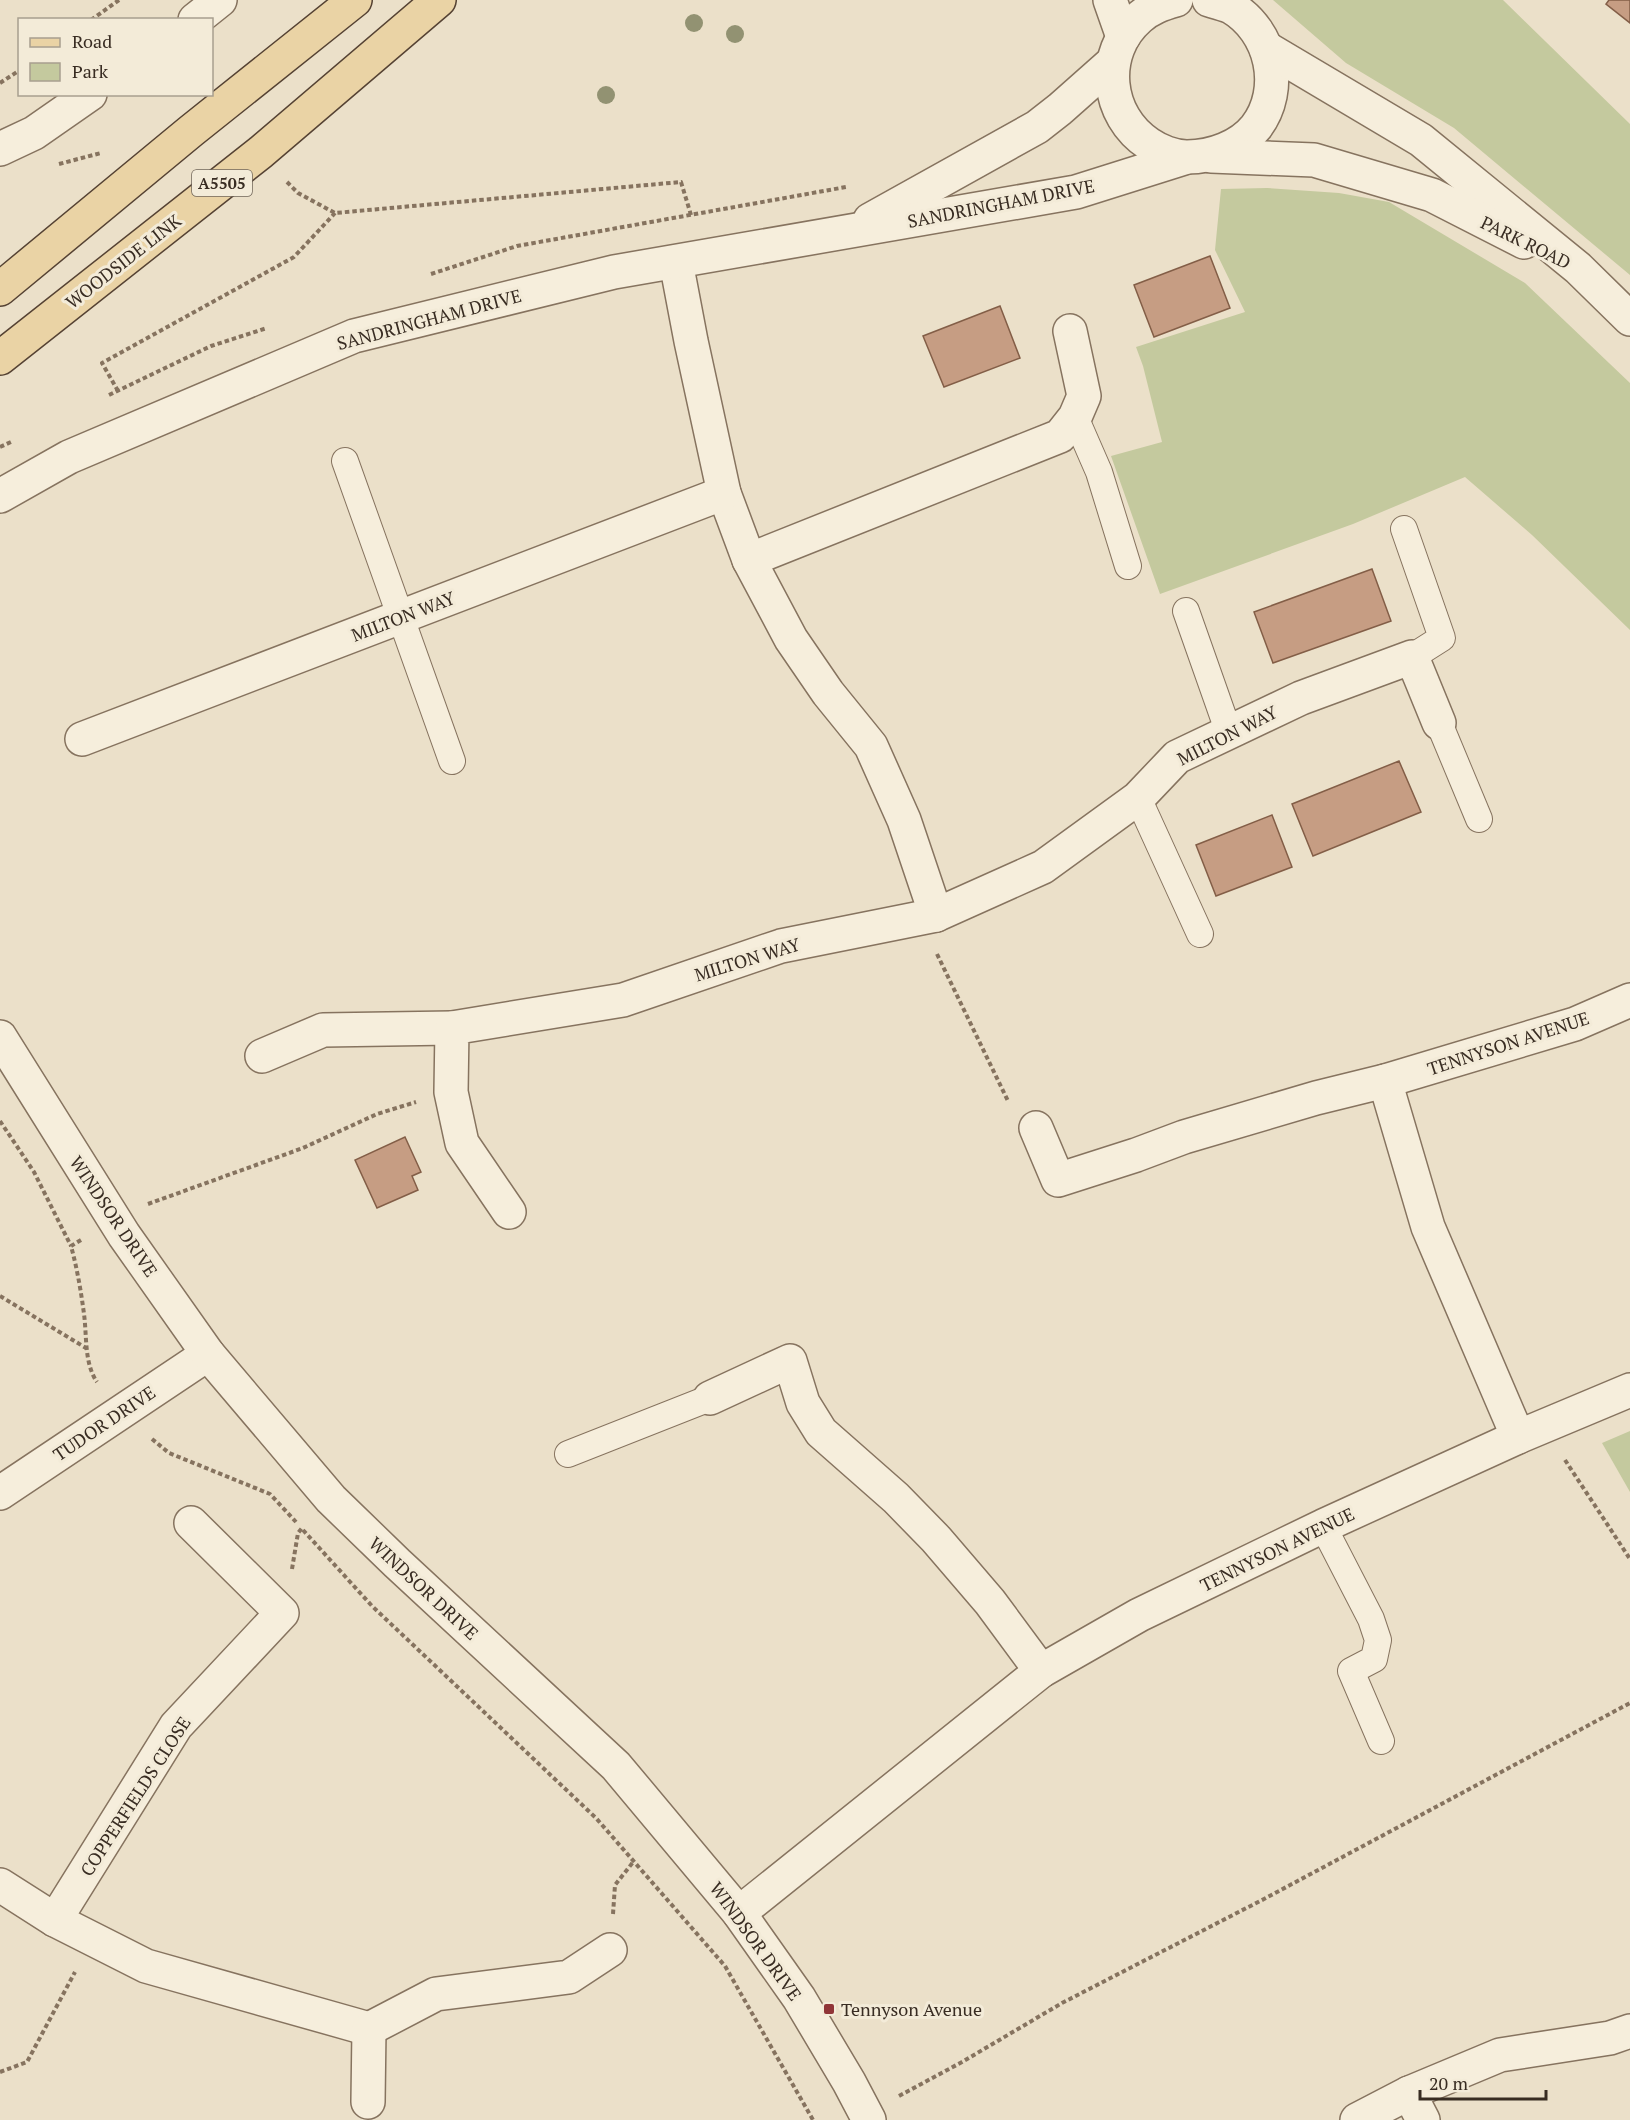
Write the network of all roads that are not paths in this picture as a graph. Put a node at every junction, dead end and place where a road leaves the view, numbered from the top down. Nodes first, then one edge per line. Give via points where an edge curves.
1 (220, 0) edge
2 (355, 0) edge
3 (439, 0) edge
4 (1110, 0) edge
5 (1176, 0) edge
6 (1209, 0) edge
7 (198, 18) edge
8 (1266, 48) junction
9 (1118, 50) junction
10 (87, 96) edge
11 (0, 149) edge
12 (1197, 157) junction
13 (850, 231) junction
14 (676, 262) junction
15 (1578, 268) junction
16 (0, 289) edge
17 (1630, 319) edge
18 (1070, 331) dead end
19 (0, 358) edge
20 (1076, 417) junction
21 (345, 461) dead end
22 (724, 493) junction
23 (0, 496) edge
24 (1404, 529) dead end
25 (749, 560) junction
26 (1128, 566) dead end
27 (1186, 611) dead end
28 (399, 617) junction
29 (1413, 657) junction
30 (1439, 723) joint
31 (1229, 733) junction
32 (82, 739) dead end
33 (452, 760) dead end
34 (1138, 798) junction
35 (1479, 819) dead end
36 (936, 915) junction
37 (1200, 934) dead end
38 (1630, 1000) edge
39 (452, 1028) junction
40 (0, 1037) edge
41 (262, 1056) dead end
42 (1385, 1081) junction
43 (1036, 1128) road end
44 (508, 1212) dead end
45 (208, 1354) junction
46 (1630, 1390) edge
47 (710, 1398) joint
48 (1518, 1437) junction
49 (568, 1454) dead end
50 (0, 1493) edge
51 (190, 1523) dead end
52 (1323, 1526) junction
53 (1041, 1671) junction
54 (1381, 1742) dead end
55 (0, 1885) edge
56 (739, 1913) junction
57 (55, 1920) junction
58 (610, 1950) road end
59 (369, 2029) junction
60 (1630, 2031) edge
61 (368, 2102) dead end
62 (1416, 2107) edge
63 (867, 2116) edge
64 (1357, 2120) edge

1 - 7 street
2 - 16 main road
3 - 19 main road, WOODSIDE LINK / A5505 via 261,152
4 - 9 street
5 - 9 street, SANDRINGHAM DRIVE via 1158,5 1138,18
6 - 8 street via 1230,7 1252,25
8 - 12 street via 1271,84 1268,102 1256,127 1235,145
8 - 15 street, PARK ROAD via 1421,140
9 - 12 street via 1113,89 1120,114 1137,136 1159,150
9 - 13 street, SANDRINGHAM DRIVE via 1037,127
10 - 11 street via 34,133
12 - 13 street, SANDRINGHAM DRIVE via 1076,192
12 - 15 street, PARK ROAD via 1314,160 1432,195
13 - 14 street, SANDRINGHAM DRIVE
14 - 22 street
14 - 23 street, SANDRINGHAM DRIVE via 614,272 354,336 69,457
15 - 17 street
18 - 20 street via 1084,396
20 - 25 street via 1060,436
20 - 26 lane via 1099,472
21 - 28 lane
22 - 25 street
22 - 28 street, MILTON WAY
24 - 29 lane via 1442,638
25 - 36 street via 790,639 871,746 904,820
27 - 31 lane
28 - 32 street, MILTON WAY
28 - 33 lane
29 - 30 street
29 - 31 street, MILTON WAY via 1301,698
30 - 35 lane
31 - 34 street, MILTON WAY via 1177,757
34 - 36 street, MILTON WAY via 1043,867
34 - 37 lane
36 - 39 street, MILTON WAY via 782,946 623,1000
38 - 42 street, TENNYSON AVENUE via 1575,1024
39 - 41 street, MILTON WAY via 323,1030
39 - 44 street via 451,1092 462,1143
40 - 45 street, WINDSOR DRIVE via 124,1235
42 - 43 street, TENNYSON AVENUE via 1184,1137 1058,1180
42 - 48 street via 1428,1227
45 - 50 street, TUDOR DRIVE
45 - 56 street, WINDSOR DRIVE via 331,1499 616,1766
46 - 48 street, TENNYSON AVENUE
47 - 49 lane
47 - 53 street via 790,1361 803,1403 821,1432 896,1497 936,1539 990,1602
48 - 52 street, TENNYSON AVENUE
51 - 57 street, COPPERFIELDS CLOSE via 282,1613 176,1726
52 - 53 street, TENNYSON AVENUE via 1139,1615
52 - 54 lane via 1378,1640 1374,1659 1352,1671
53 - 56 street, TENNYSON AVENUE
55 - 57 street
56 - 63 street, WINDSOR DRIVE via 799,1998
57 - 59 street via 146,1966
58 - 59 street via 569,1977 436,1994
59 - 61 street
60 - 62 street via 1610,2038 1500,2055
62 - 64 street

